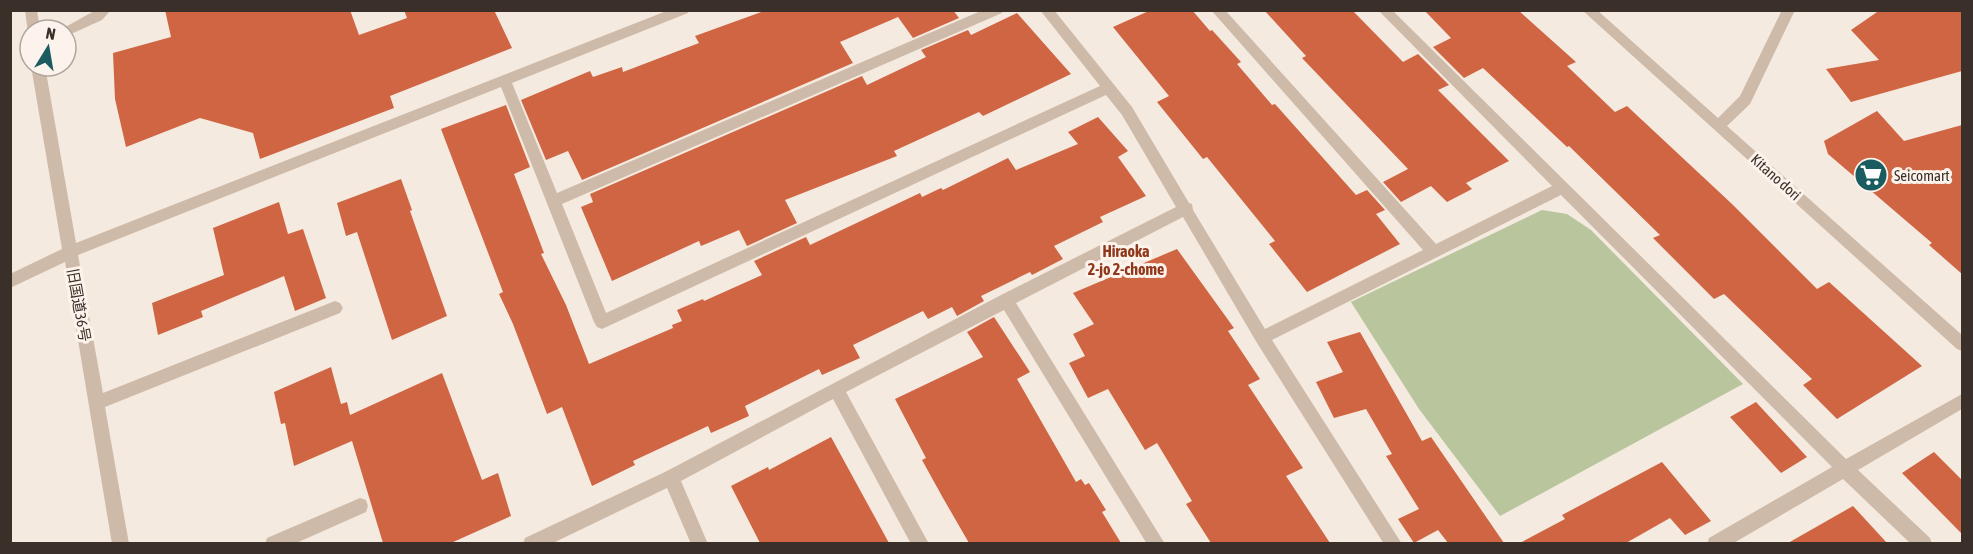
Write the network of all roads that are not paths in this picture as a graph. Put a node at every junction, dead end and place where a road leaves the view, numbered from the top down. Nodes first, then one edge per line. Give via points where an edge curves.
1 (105, 10) edge
2 (683, 10) edge
3 (997, 10) edge
4 (1046, 10) edge
5 (1217, 10) edge
6 (1384, 10) edge
7 (1588, 10) edge
8 (1789, 10) edge
9 (78, 26) edge
10 (40, 78) edge
11 (505, 81) junction
12 (1108, 88) junction
13 (1719, 125) junction
14 (1564, 187) junction
15 (554, 201) junction
16 (1187, 208) junction
17 (1432, 251) junction
18 (70, 252) junction
19 (10, 282) edge
20 (1006, 300) junction
21 (335, 308) dead end
22 (1262, 338) junction
23 (1962, 344) edge
24 (836, 389) junction
25 (1962, 401) edge
26 (96, 404) junction
27 (1845, 468) junction
28 (670, 478) junction
29 (360, 506) dead end
30 (121, 543) edge
31 (273, 543) edge
32 (531, 543) edge
33 (700, 543) edge
34 (921, 543) edge
35 (1157, 543) edge
36 (1394, 543) edge
37 (1715, 543) edge
38 (1924, 543) edge

1 - 9 street
2 - 11 street
3 - 15 street
4 - 12 street
5 - 17 street
6 - 14 street
7 - 13 street, Kitano dori
8 - 13 street via 1745,100
10 - 18 street, 旧国道36号
11 - 15 street
11 - 18 street
12 - 15 street via 602,322
12 - 16 street via 1127,111
13 - 23 street, Kitano dori
14 - 17 street
14 - 27 street
16 - 20 street
16 - 22 street
17 - 22 street
18 - 19 street
18 - 26 street, 旧国道36号
20 - 24 street
20 - 35 street
21 - 26 street
22 - 36 street
24 - 28 street
24 - 34 street
25 - 27 street
26 - 30 street, 旧国道36号
27 - 37 street
27 - 38 street
28 - 32 street
28 - 33 street
29 - 31 street

